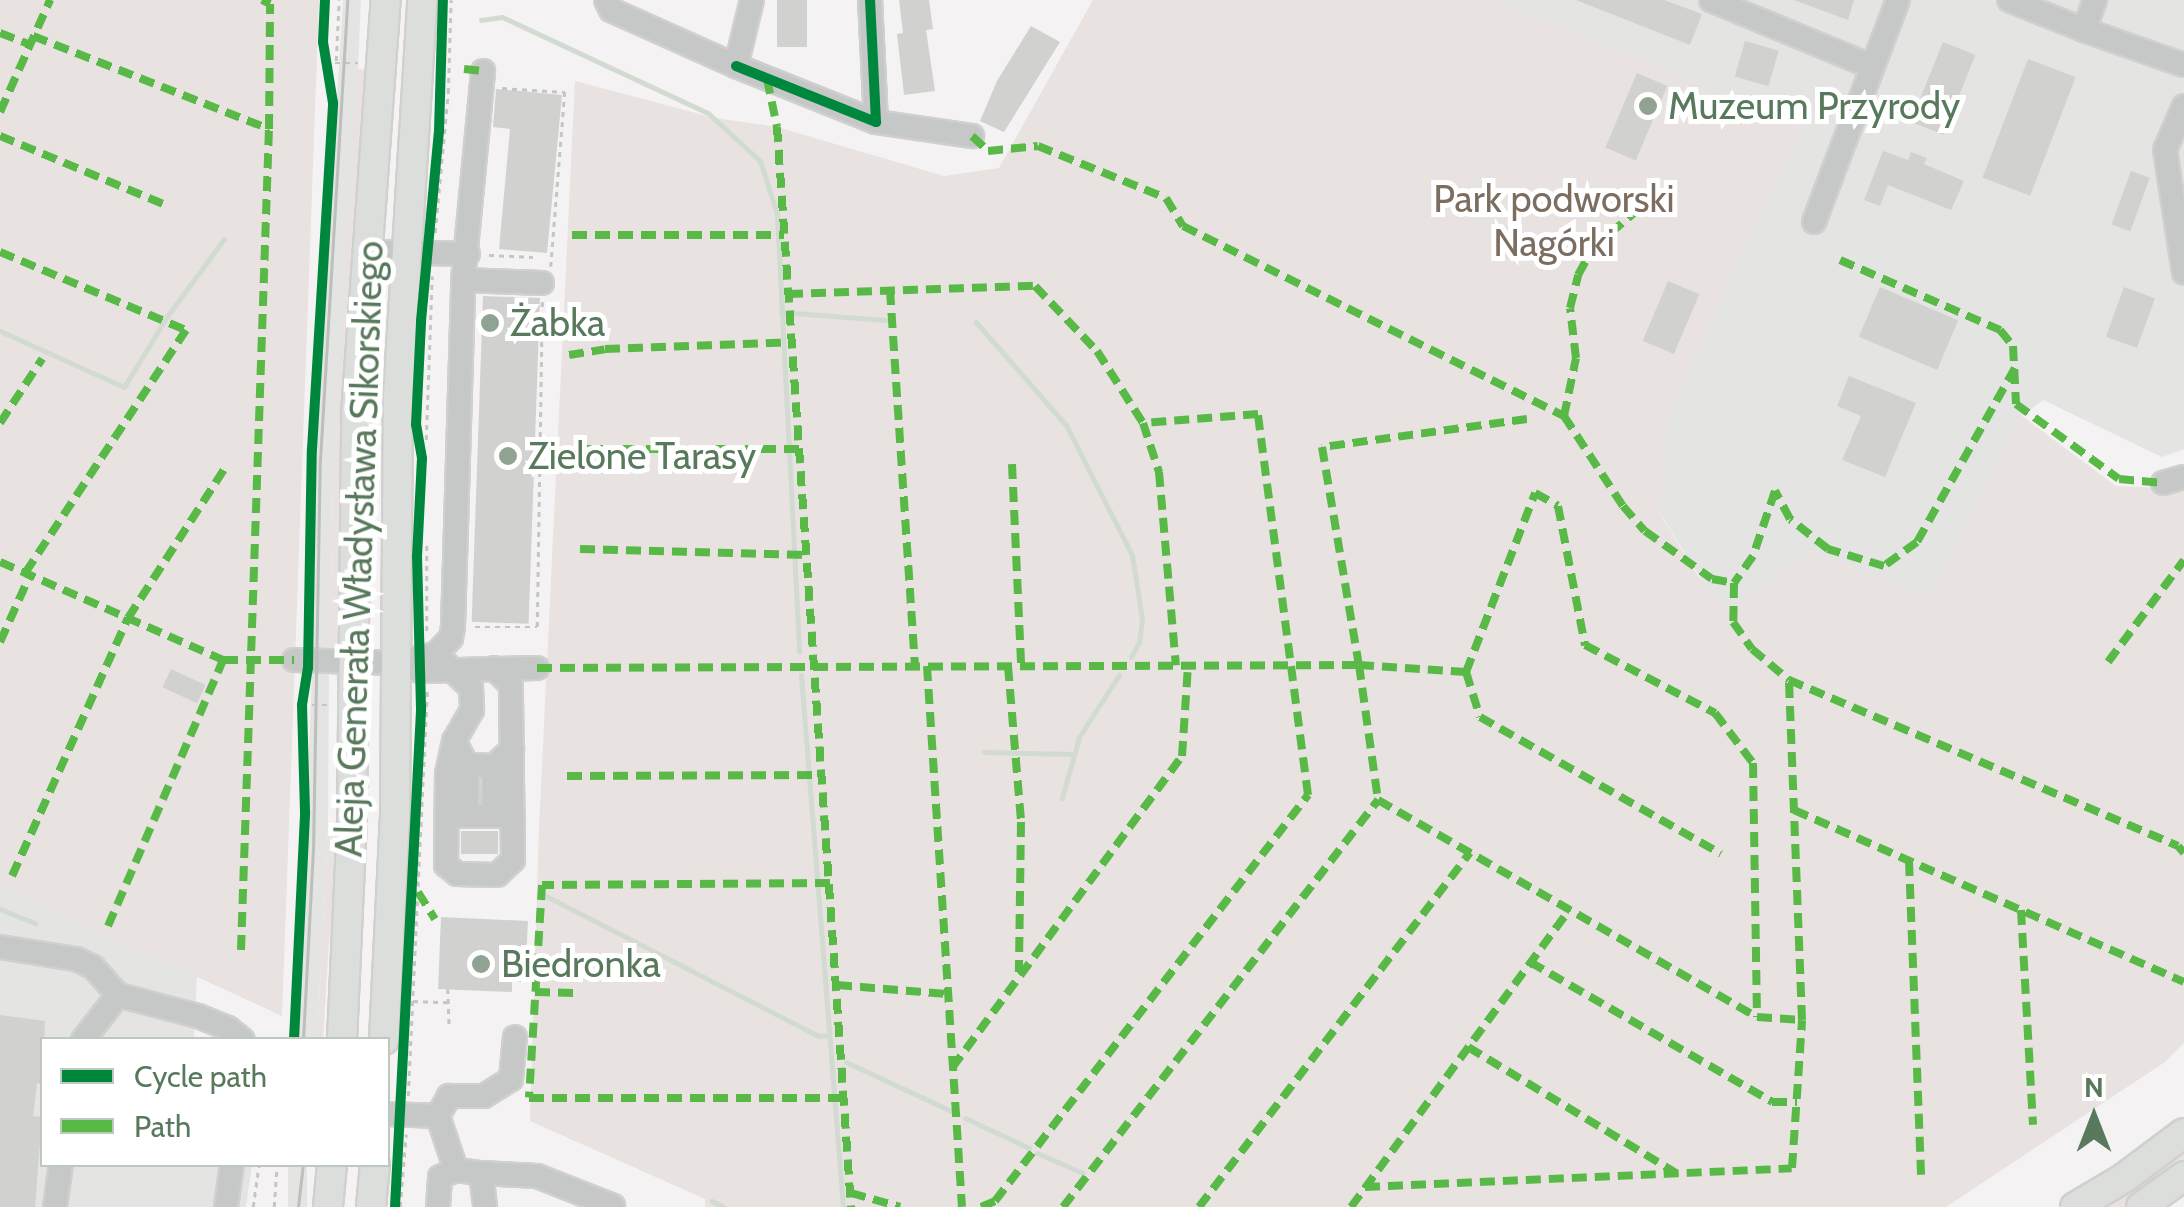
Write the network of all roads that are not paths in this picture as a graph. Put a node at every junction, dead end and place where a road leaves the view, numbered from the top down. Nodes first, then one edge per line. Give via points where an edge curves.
1 (386, 0) edge
2 (422, 0) edge
3 (606, 0) edge
4 (752, 0) edge
5 (870, 0) edge
6 (1898, 0) edge
7 (2010, 0) edge
8 (2095, 0) edge
9 (1721, 2) edge
10 (2084, 30) junction
11 (2184, 65) edge
12 (736, 66) junction
13 (1874, 68) junction
14 (475, 75) road end
15 (2184, 106) edge
16 (876, 122) junction
17 (972, 136) dead end
18 (1814, 222) dead end
19 (422, 252) junction
20 (468, 254) junction
21 (366, 260) junction
22 (2184, 274) edge
23 (462, 280) junction
24 (542, 283) road end
25 (294, 660) dead end
26 (355, 662) junction
27 (425, 663) junction
28 (494, 668) junction
29 (537, 668) dead end
30 (454, 741) junction
31 (512, 749) junction
32 (468, 765) junction
33 (494, 766) junction
34 (457, 816) junction
35 (503, 816) junction
36 (0, 946) edge
37 (118, 995) junction
38 (198, 1016) junction
39 (85, 1037) edge
40 (214, 1037) edge
41 (239, 1037) edge
42 (342, 1037) edge
43 (384, 1037) edge
44 (516, 1037) dead end
45 (399, 1115) edge
46 (438, 1116) junction
47 (2184, 1133) edge
48 (61, 1167) edge
49 (232, 1167) edge
50 (332, 1167) edge
51 (389, 1167) edge
52 (456, 1170) junction
53 (481, 1173) junction
54 (2184, 1176) edge
55 (613, 1206) edge
56 (55, 1207) edge
57 (226, 1207) edge
58 (328, 1207) edge
59 (371, 1207) edge
60 (438, 1207) edge
61 (484, 1207) edge
62 (2074, 1207) edge
63 (2141, 1207) edge

1 - 21 main road, Aleja Generała Władysława Sikorskiego
2 - 19 main road, Aleja Generała Władysława Sikorskiego
3 - 12 street via 611,10
4 - 12 street
5 - 16 street
6 - 13 street
7 - 10 street
8 - 10 street
9 - 13 street
10 - 11 street
12 - 16 street
13 - 18 street
14 - 20 street
15 - 22 street via 2165,150
16 - 17 street
19 - 20 street
19 - 21 street
19 - 27 main road, Aleja Generała Władysława Sikorskiego via 398,397
20 - 23 street
21 - 26 main road, Aleja Generała Władysława Sikorskiego via 356,414
23 - 24 street
23 - 27 street via 454,626
25 - 26 street
26 - 27 street
26 - 42 main road, Aleja Generała Władysława Sikorskiego via 346,701
27 - 28 street
27 - 30 street via 470,688 472,710
27 - 43 main road, Aleja Generała Władysława Sikorskiego via 408,697
28 - 29 street
28 - 31 street via 511,685
30 - 32 street
30 - 34 street via 446,774
31 - 33 street
31 - 35 street
32 - 33 street
32 - 34 street
33 - 35 street
34 - 35 street
34 - 35 street via 446,865 457,874 496,875 514,860
36 - 37 street via 93,968
37 - 38 street
37 - 39 street
38 - 40 street
38 - 41 street
44 - 46 street via 512,1079 484,1096 449,1096
45 - 46 street
46 - 52 street
47 - 62 main road
48 - 56 street
49 - 57 street
50 - 58 main road
51 - 59 main road
52 - 53 street
52 - 60 street via 440,1177
53 - 55 street via 538,1176
53 - 61 street
54 - 63 main road

